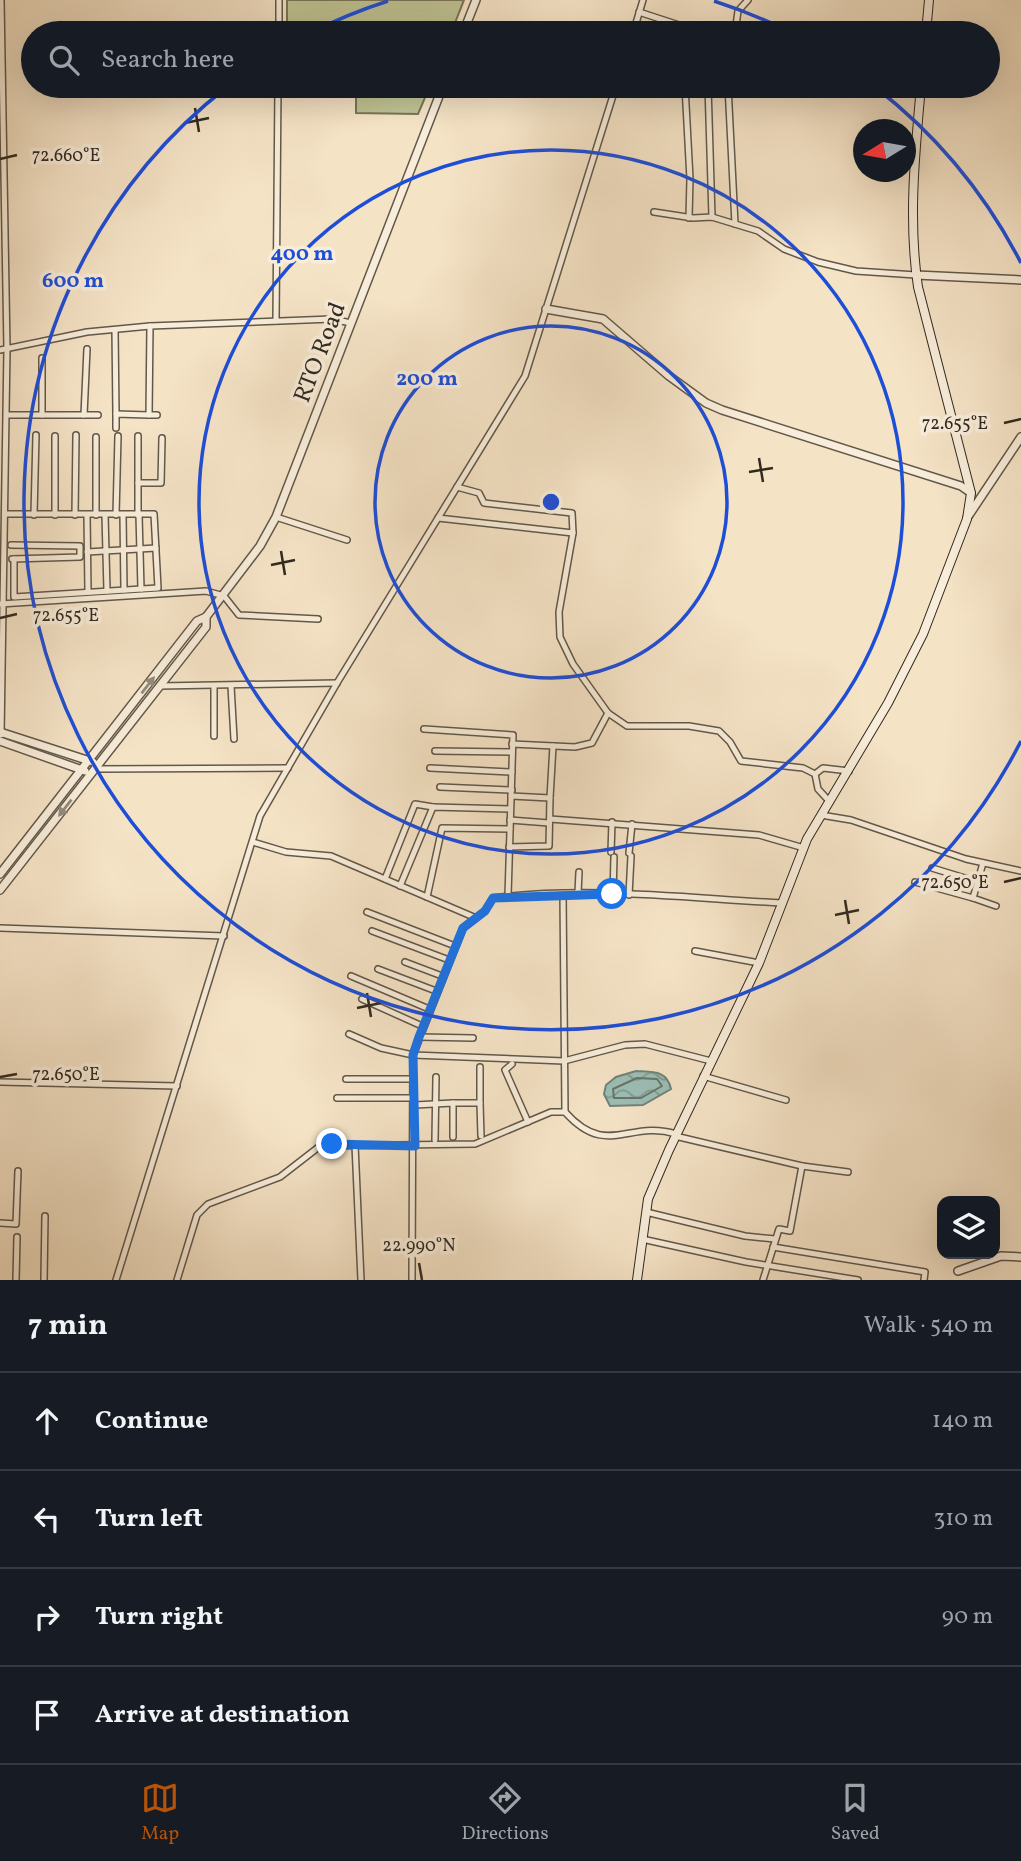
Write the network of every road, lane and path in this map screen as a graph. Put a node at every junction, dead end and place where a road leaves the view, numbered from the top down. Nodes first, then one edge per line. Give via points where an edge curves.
1 (1, 0) edge
2 (279, 0) edge
3 (475, 0) edge
4 (643, 0) edge
5 (748, 0) edge
6 (929, 0) edge
7 (639, 12) junction
8 (279, 21) edge
9 (467, 21) edge
10 (636, 21) edge
11 (667, 21) edge
12 (737, 21) edge
13 (927, 21) edge
14 (278, 98) edge
15 (438, 98) edge
16 (612, 98) edge
17 (686, 98) edge
18 (708, 98) edge
19 (729, 98) edge
20 (920, 98) edge
21 (654, 212) dead end
22 (712, 217) junction
23 (689, 218) junction
24 (735, 224) junction
25 (916, 275) junction
26 (1021, 280) edge
27 (546, 309) junction
28 (276, 321) junction
29 (351, 323) junction
30 (150, 327) junction
31 (116, 330) junction
32 (4, 349) edge
33 (87, 349) dead end
34 (42, 358) dead end
35 (116, 414) junction
36 (6, 415) junction
37 (42, 415) junction
38 (84, 415) junction
39 (98, 415) dead end
40 (149, 415) junction
41 (158, 415) dead end
42 (116, 428) dead end
43 (36, 435) dead end
44 (76, 435) dead end
45 (55, 436) dead end
46 (118, 436) dead end
47 (138, 436) dead end
48 (96, 437) dead end
49 (1021, 437) edge
50 (162, 438) dead end
51 (138, 484) junction
52 (457, 487) junction
53 (971, 494) junction
54 (6, 514) junction
55 (139, 514) junction
56 (34, 515) junction
57 (55, 515) junction
58 (75, 515) junction
59 (87, 515) junction
60 (96, 515) junction
61 (104, 515) junction
62 (120, 515) junction
63 (276, 517) junction
64 (438, 518) junction
65 (967, 519) junction
66 (573, 533) junction
67 (347, 540) dead end
68 (11, 545) dead end
69 (156, 548) junction
70 (140, 549) junction
71 (124, 550) junction
72 (106, 551) junction
73 (80, 552) junction
74 (87, 552) junction
75 (5, 559) junction
76 (14, 559) junction
77 (141, 589) junction
78 (124, 590) junction
79 (107, 591) junction
80 (88, 592) junction
81 (223, 596) junction
82 (3, 603) edge
83 (206, 617) junction
84 (318, 619) dead end
85 (337, 683) junction
86 (159, 686) junction
87 (214, 686) junction
88 (231, 686) junction
89 (608, 713) junction
90 (124, 715) junction
91 (131, 722) junction
92 (424, 729) dead end
93 (0, 732) edge
94 (214, 736) dead end
95 (234, 739) dead end
96 (0, 741) edge
97 (512, 744) junction
98 (553, 746) junction
99 (435, 751) dead end
100 (511, 752) junction
101 (89, 761) junction
102 (288, 768) junction
103 (430, 768) dead end
104 (96, 769) junction
105 (82, 770) junction
106 (849, 771) junction
107 (512, 772) junction
108 (814, 774) junction
109 (440, 787) dead end
110 (511, 793) junction
111 (550, 798) junction
112 (830, 802) junction
113 (433, 807) junction
114 (510, 809) junction
115 (821, 816) junction
116 (510, 820) junction
117 (550, 821) junction
118 (612, 822) junction
119 (632, 824) junction
120 (510, 829) junction
121 (253, 842) junction
122 (509, 847) junction
123 (804, 848) junction
124 (983, 863) junction
125 (932, 868) dead end
126 (1021, 871) edge
127 (579, 872) dead end
128 (0, 874) edge
129 (384, 879) junction
130 (915, 882) dead end
131 (978, 882) junction
132 (400, 886) junction
133 (0, 890) edge
134 (563, 894) junction
135 (578, 894) junction
136 (612, 894) junction
137 (629, 895) junction
138 (508, 896) junction
139 (427, 897) junction
140 (973, 898) junction
141 (782, 903) junction
142 (996, 906) dead end
143 (367, 912) dead end
144 (476, 918) junction
145 (0, 928) edge
146 (372, 931) dead end
147 (224, 936) junction
148 (455, 946) junction
149 (695, 951) dead end
150 (449, 960) junction
151 (405, 962) dead end
152 (759, 963) junction
153 (378, 970) dead end
154 (351, 976) dead end
155 (442, 976) junction
156 (436, 991) junction
157 (362, 999) dead end
158 (429, 1009) junction
159 (422, 1026) junction
160 (349, 1034) dead end
161 (419, 1037) junction
162 (473, 1038) dead end
163 (413, 1055) junction
164 (711, 1060) junction
165 (564, 1061) junction
166 (512, 1064) dead end
167 (480, 1067) dead end
168 (703, 1076) junction
169 (436, 1077) dead end
170 (346, 1079) dead end
171 (414, 1079) junction
172 (0, 1082) edge
173 (177, 1086) junction
174 (337, 1098) dead end
175 (786, 1100) dead end
176 (414, 1101) junction
177 (453, 1103) junction
178 (480, 1103) junction
179 (435, 1104) junction
180 (565, 1112) junction
181 (528, 1122) junction
182 (676, 1135) junction
183 (481, 1136) dead end
184 (453, 1138) dead end
185 (435, 1140) dead end
186 (355, 1145) junction
187 (415, 1146) junction
188 (802, 1166) junction
189 (18, 1171) dead end
190 (848, 1172) dead end
191 (646, 1212) junction
192 (45, 1216) dead end
193 (0, 1223) edge
194 (17, 1237) dead end
195 (642, 1239) junction
196 (775, 1239) junction
197 (773, 1247) junction
198 (1021, 1257) edge
199 (768, 1265) junction
200 (958, 1272) dead end
201 (16, 1280) edge
202 (44, 1280) edge
203 (116, 1280) edge
204 (177, 1280) edge
205 (361, 1280) edge
206 (412, 1280) edge
207 (637, 1280) edge
208 (763, 1280) edge
209 (858, 1280) edge
210 (923, 1280) edge

1 - 32 street
2 - 8 street
3 - 9 street
4 - 7 street
5 - 12 street via 738,11
6 - 13 main road
7 - 10 street
7 - 11 street
14 - 28 street
15 - 29 street, RTO Road
16 - 27 street
17 - 23 street
18 - 22 street
19 - 24 street
20 - 25 main road via 911,224
21 - 23 street
22 - 23 street
22 - 24 street
24 - 25 street via 818,262 856,271
25 - 26 street
25 - 53 main road
27 - 52 street via 525,376
27 - 53 street via 603,318 669,376 722,410 961,486
28 - 29 street
28 - 30 street
29 - 63 street, RTO Road
30 - 31 street
30 - 40 street
31 - 32 street
31 - 35 street
32 - 36 street
33 - 38 street
34 - 37 street
35 - 40 street
35 - 42 street
36 - 37 street
36 - 54 street
37 - 38 street
38 - 39 street
40 - 41 street
43 - 56 street
44 - 58 street
45 - 57 street
46 - 62 street
47 - 51 street
48 - 60 street
49 - 65 street
50 - 51 street via 161,483
51 - 55 street
52 - 64 street
52 - 66 street via 479,493 484,503 572,513
53 - 65 main road
54 - 56 street
54 - 75 street
55 - 62 street
55 - 69 street via 155,514
55 - 70 street
56 - 57 street
57 - 58 street
58 - 59 street
59 - 60 street
59 - 74 street
60 - 61 street
61 - 62 street
61 - 72 street
62 - 71 street
63 - 67 street
63 - 81 street, RTO Road
64 - 66 street
64 - 85 street
65 - 106 main road via 923,634
66 - 89 street via 559,612 560,637
68 - 73 street via 80,545
69 - 70 street
69 - 77 street via 158,588
70 - 71 street
70 - 77 street
71 - 72 street
71 - 78 street
72 - 74 street
72 - 79 street
73 - 74 street
73 - 76 street via 80,557
74 - 80 street
75 - 76 street
75 - 82 street
76 - 80 street via 14,597
77 - 78 street
78 - 79 street
79 - 80 street
81 - 82 street via 206,591
81 - 83 street, RTO Road
81 - 84 street via 240,615
82 - 93 street
83 - 86 street, RTO Road via 206,627
90 -> 83 street, RTO Road via 197,621
85 - 88 street
85 - 102 street
86 - 87 street
86 - 91 street, RTO Road
87 - 88 street
87 - 94 street
88 - 95 street
89 - 98 street via 592,743
89 - 108 street via 627,726 719,731 741,761 803,768
90 - 91 street
90 - 101 street, RTO Road
91 - 104 street, RTO Road
92 - 97 street via 513,735
93 - 96 street
93 - 101 street
96 - 105 street
97 - 98 street
97 - 100 street
98 - 111 street
99 - 100 street
100 - 107 street
101 - 104 street
101 - 105 street, RTO Road
102 - 104 street
102 - 121 street via 260,816
103 - 107 street
104 - 105 street
104 -> 133 street, RTO Road
105 - 128 street, RTO Road
106 - 108 street via 823,768
106 - 112 main road
107 - 110 street
108 - 112 street via 818,789
109 - 110 street
110 - 111 street
110 - 114 street
111 - 117 street
112 - 115 main road
113 - 114 street
113 - 129 street via 415,804
113 - 132 street
114 - 116 street
115 - 123 main road
115 - 124 street via 851,820
116 - 117 street
116 - 120 street
117 - 118 street
117 - 122 street via 549,846
118 - 119 street
118 - 136 street
119 - 123 street via 759,835
119 - 137 street
120 - 122 street
120 - 139 street via 442,828
121 - 129 street via 286,852 331,856
121 - 147 street
122 - 138 street
123 - 141 main road
124 - 126 street
124 - 131 street
125 - 131 street
127 - 135 street
129 - 132 street
130 - 140 street
131 - 140 street
132 - 139 street
134 - 135 street
134 - 138 street
134 - 165 street
135 - 136 street
136 - 137 street
137 - 141 street
138 - 144 street via 493,898
139 - 144 street
140 - 142 street
141 - 152 main road
143 - 148 street
144 - 148 street via 463,928
145 - 147 street
146 - 150 street
147 - 173 street
148 - 150 street
149 - 152 street
150 - 155 street
151 - 155 street
152 - 164 main road
153 - 156 street
154 - 158 street
155 - 156 street
156 - 158 street
157 - 159 street
158 - 159 street
159 - 161 street
160 - 163 street
161 - 162 street
161 - 163 street
163 - 165 street
163 - 171 street
164 - 165 street via 645,1044
164 - 168 main road
165 - 180 street
166 - 181 street via 505,1070
167 - 178 street
168 - 175 street
168 - 182 main road
169 - 179 street
170 - 171 street
171 - 176 street
172 - 173 street
173 - 203 street
174 - 176 street
176 - 179 street
176 - 187 street
177 - 178 street
177 - 179 street
177 - 184 street
178 - 183 street
179 - 185 street
180 - 181 street via 551,1112
180 - 182 street via 581,1130 600,1136 647,1130
181 - 187 street via 475,1144
182 - 188 street
182 - 191 main road
186 - 187 street
186 - 204 street via 320,1146 280,1177 208,1204 197,1215
186 - 205 street
187 - 206 street
188 - 190 street
188 - 196 street via 790,1231 779,1229
189 - 193 street via 16,1224
191 - 195 main road
191 - 196 street
192 - 202 street
194 - 201 street
195 - 199 street
195 - 207 main road
196 - 197 street
197 - 199 street
197 - 210 street via 925,1272
198 - 200 street via 1001,1256
199 - 208 street
199 - 209 street

